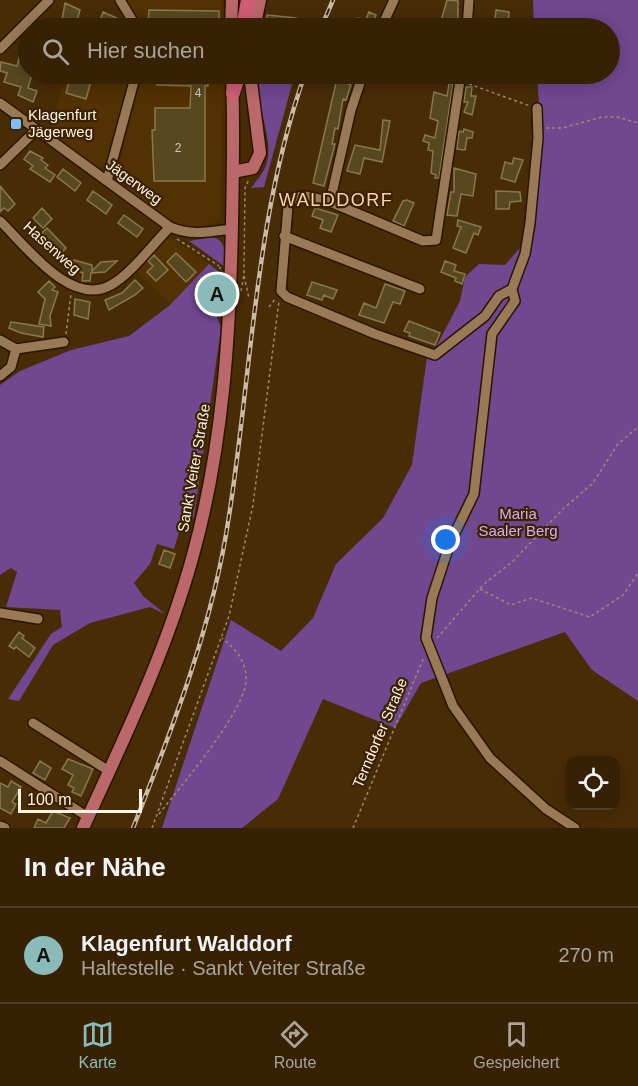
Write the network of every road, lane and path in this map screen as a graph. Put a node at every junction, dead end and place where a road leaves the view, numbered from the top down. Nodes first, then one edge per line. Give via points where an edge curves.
1 (49, 0) edge
2 (120, 0) edge
3 (232, 0) edge
4 (248, 0) edge
5 (260, 0) edge
6 (394, 0) edge
7 (469, 0) edge
8 (31, 18) edge
9 (130, 18) edge
10 (231, 18) edge
11 (245, 18) edge
12 (256, 18) edge
13 (386, 18) edge
14 (468, 18) edge
15 (18, 31) edge
16 (0, 49) edge
17 (133, 84) edge
18 (233, 84) edge
19 (236, 84) edge
20 (251, 84) edge
21 (360, 84) edge
22 (459, 84) edge
23 (477, 84) edge
24 (233, 93) junction
25 (0, 103) edge
26 (537, 108) joint
27 (638, 123) edge
28 (36, 130) junction
29 (539, 131) junction
30 (0, 165) edge
31 (233, 172) junction
32 (107, 181) junction
33 (330, 202) junction
34 (0, 221) edge
35 (167, 229) junction
36 (232, 229) junction
37 (284, 236) junction
38 (220, 267) junction
39 (231, 274) junction
40 (72, 287) junction
41 (420, 289) dead end
42 (513, 289) junction
43 (281, 291) junction
44 (249, 298) dead end
45 (270, 307) dead end
46 (220, 319) dead end
47 (0, 340) edge
48 (64, 342) joint
49 (16, 349) junction
50 (0, 376) edge
51 (638, 427) edge
52 (638, 573) edge
53 (480, 589) junction
54 (0, 613) edge
55 (38, 619) dead end
56 (221, 638) junction
57 (429, 647) junction
58 (33, 723) dead end
59 (0, 761) edge
60 (109, 771) junction
61 (157, 816) junction
62 (86, 823) edge
63 (0, 826) edge
64 (5, 828) edge
65 (152, 828) edge
66 (353, 828) edge
67 (575, 828) edge

1 - 8 street
2 - 9 street
3 - 10 main road
4 - 11 highway
5 - 12 main road
6 - 13 street
7 - 14 street
15 - 16 street
17 - 32 street
18 - 24 main road, Sankt Veiter Straße
19 - 24 highway
20 - 31 main road via 260,153 253,168
21 - 33 street
22 - 33 street via 436,240 423,241
23 - 26 path
24 - 31 main road, Sankt Veiter Straße
25 - 28 street, Jägerweg
26 - 29 street
27 - 29 path via 602,117
28 - 30 street
28 - 32 street, Jägerweg
29 - 42 street via 530,223
31 - 36 main road, Sankt Veiter Straße
32 - 35 street, Jägerweg
33 - 37 street via 295,196 288,206
34 - 40 street, Hasenweg
35 - 36 street, Jägerweg via 185,234
35 - 38 path
35 - 40 street, Hasenweg via 110,286 92,291
36 - 39 main road, Sankt Veiter Straße
37 - 41 street
37 - 43 street
38 - 39 path
38 - 46 path
39 - 44 path via 244,275
39 - 60 main road, Sankt Veiter Straße via 223,392 201,520 162,650
40 - 48 path
42 - 43 street via 499,296 485,316 435,355 322,312
42 - 57 street via 515,301 492,334 474,494 450,543 432,598 426,638
43 - 45 path
43 - 56 path via 253,505
47 - 49 street
48 - 49 street
49 - 50 street via 11,367
51 - 53 path, Terndorfer Straße via 618,444 593,483
52 - 53 path via 623,595 590,617 531,598 511,605
53 - 57 path, Terndorfer Straße
54 - 55 street
56 - 61 path
56 - 61 path via 236,649 243,662 246,681 240,699
57 - 66 path, Terndorfer Straße
57 - 67 street via 453,706 490,758 546,809
58 - 60 street
59 - 62 street
60 - 62 main road, Sankt Veiter Straße
61 - 65 path
63 - 64 street

